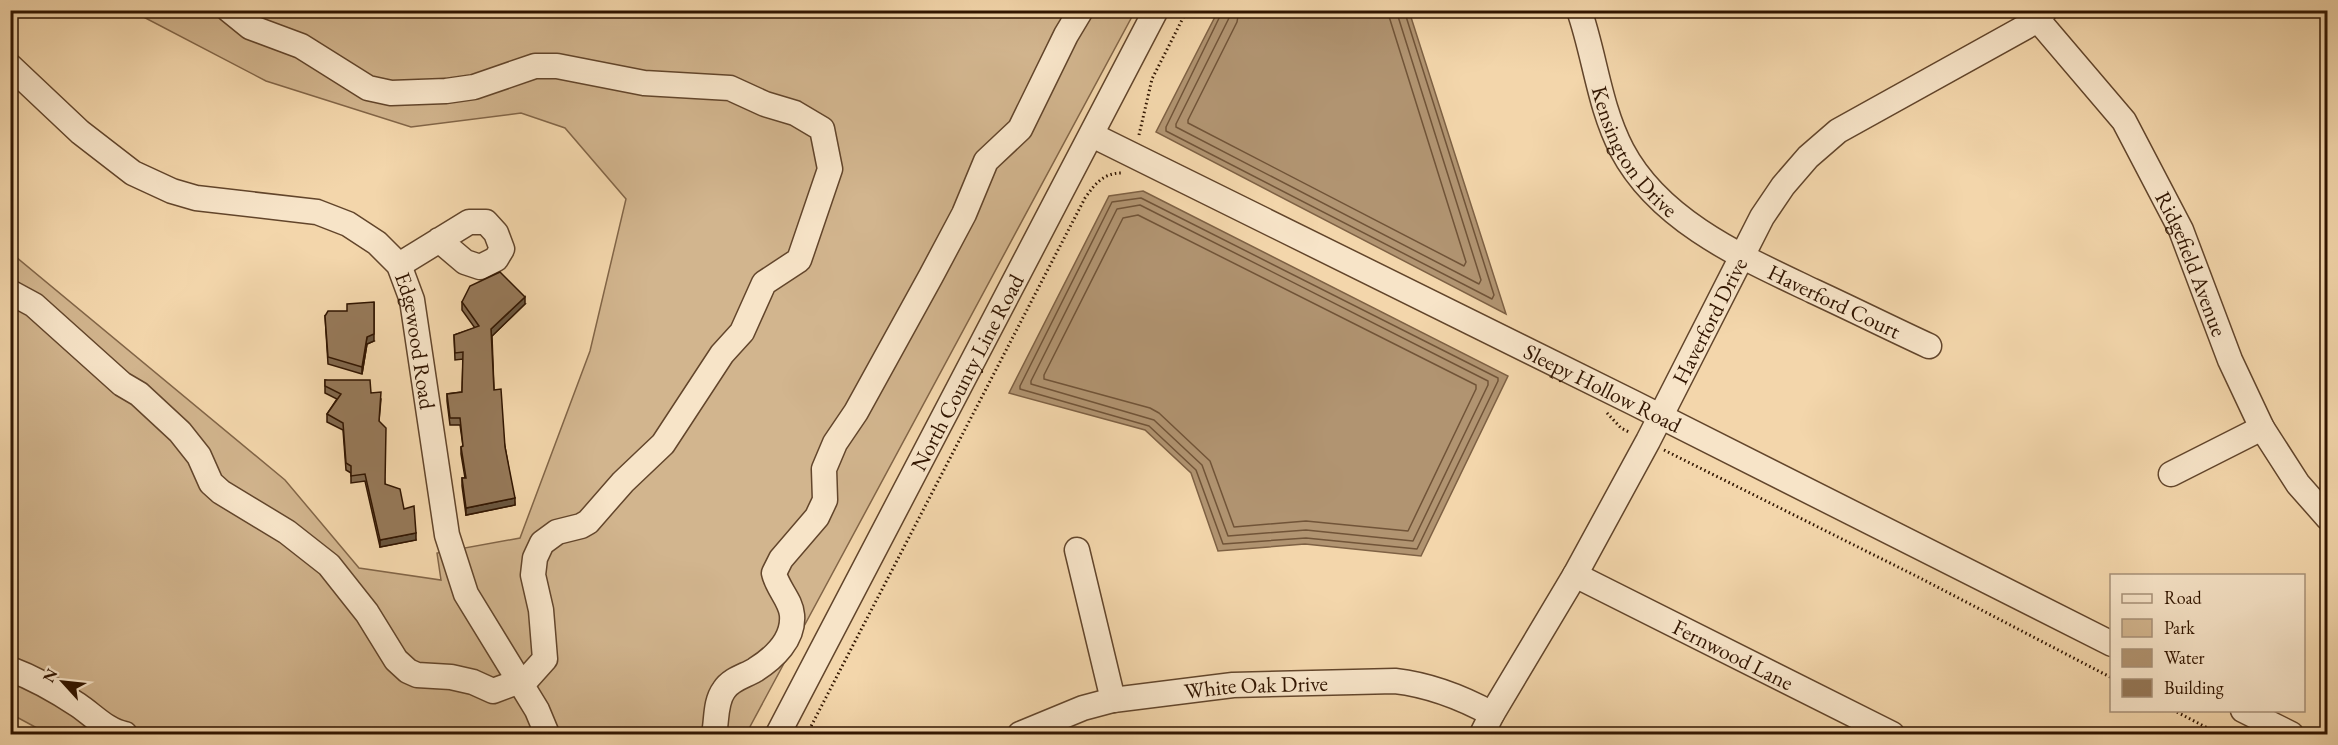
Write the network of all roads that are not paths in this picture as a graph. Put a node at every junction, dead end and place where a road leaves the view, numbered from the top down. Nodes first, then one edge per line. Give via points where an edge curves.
1 (229, 10) edge
2 (1081, 10) edge
3 (1156, 10) edge
4 (1578, 10) edge
5 (2042, 15) edge
6 (10, 66) edge
7 (1092, 135) junction
8 (439, 240) dead end
9 (1742, 257) junction
10 (399, 265) junction
11 (10, 292) edge
12 (1929, 346) dead end
13 (1661, 417) junction
14 (2262, 428) junction
15 (2170, 474) dead end
16 (2328, 518) edge
17 (1077, 550) dead end
18 (1575, 575) junction
19 (2110, 643) edge
20 (10, 669) edge
21 (519, 681) junction
22 (1113, 700) junction
23 (2245, 712) edge
24 (1487, 724) edge
25 (125, 735) edge
26 (547, 735) edge
27 (714, 735) edge
28 (778, 735) edge
29 (1020, 735) edge
30 (1892, 735) edge
31 (2291, 735) edge

1 - 21 street via 250,27 301,46 368,88 391,93 474,87 535,66 558,66 644,83 730,88 795,113 822,129 830,169 799,260 764,283 742,332 722,354 663,444 588,522 557,532 542,543 532,575 541,610 545,659 528,678
2 - 27 street via 1020,129 986,162 958,224 856,412 835,443 824,469 825,500 817,517 774,573 792,614 790,631 783,646 770,658 724,689 717,707
3 - 7 street, North County Line Road
4 - 9 street, Kensington Drive via 1607,116 1633,169 1682,218
5 - 9 street, Haverford Drive via 1838,131 1783,186
5 - 14 street, Ridgefield Avenue via 2124,122 2181,230 2230,360
6 - 10 street, Edgewood Road via 80,132 133,173 196,198 317,212 348,224 377,243
7 - 13 street, Sleepy Hollow Road
7 - 28 street, North County Line Road
8 - 10 street
9 - 12 street, Haverford Court
9 - 13 street, Haverford Drive
10 - 21 street, Edgewood Road via 412,300 447,535 466,594
11 - 21 street via 34,305 180,432 199,456 211,483 287,532 329,565 367,613 396,660 408,671 474,682 493,692
13 - 18 street, Haverford Drive
13 - 19 street, Sleepy Hollow Road
14 - 15 street
14 - 16 street, Ridgefield Avenue via 2298,484
17 - 22 street
18 - 24 street, Haverford Drive
18 - 30 street, Fernwood Lane
20 - 25 street via 44,684 116,733
21 - 26 street, Edgewood Road
22 - 24 street, White Oak Drive via 1233,685 1395,681 1436,689 1474,704
22 - 29 street, White Oak Drive via 1062,715
23 - 31 street

